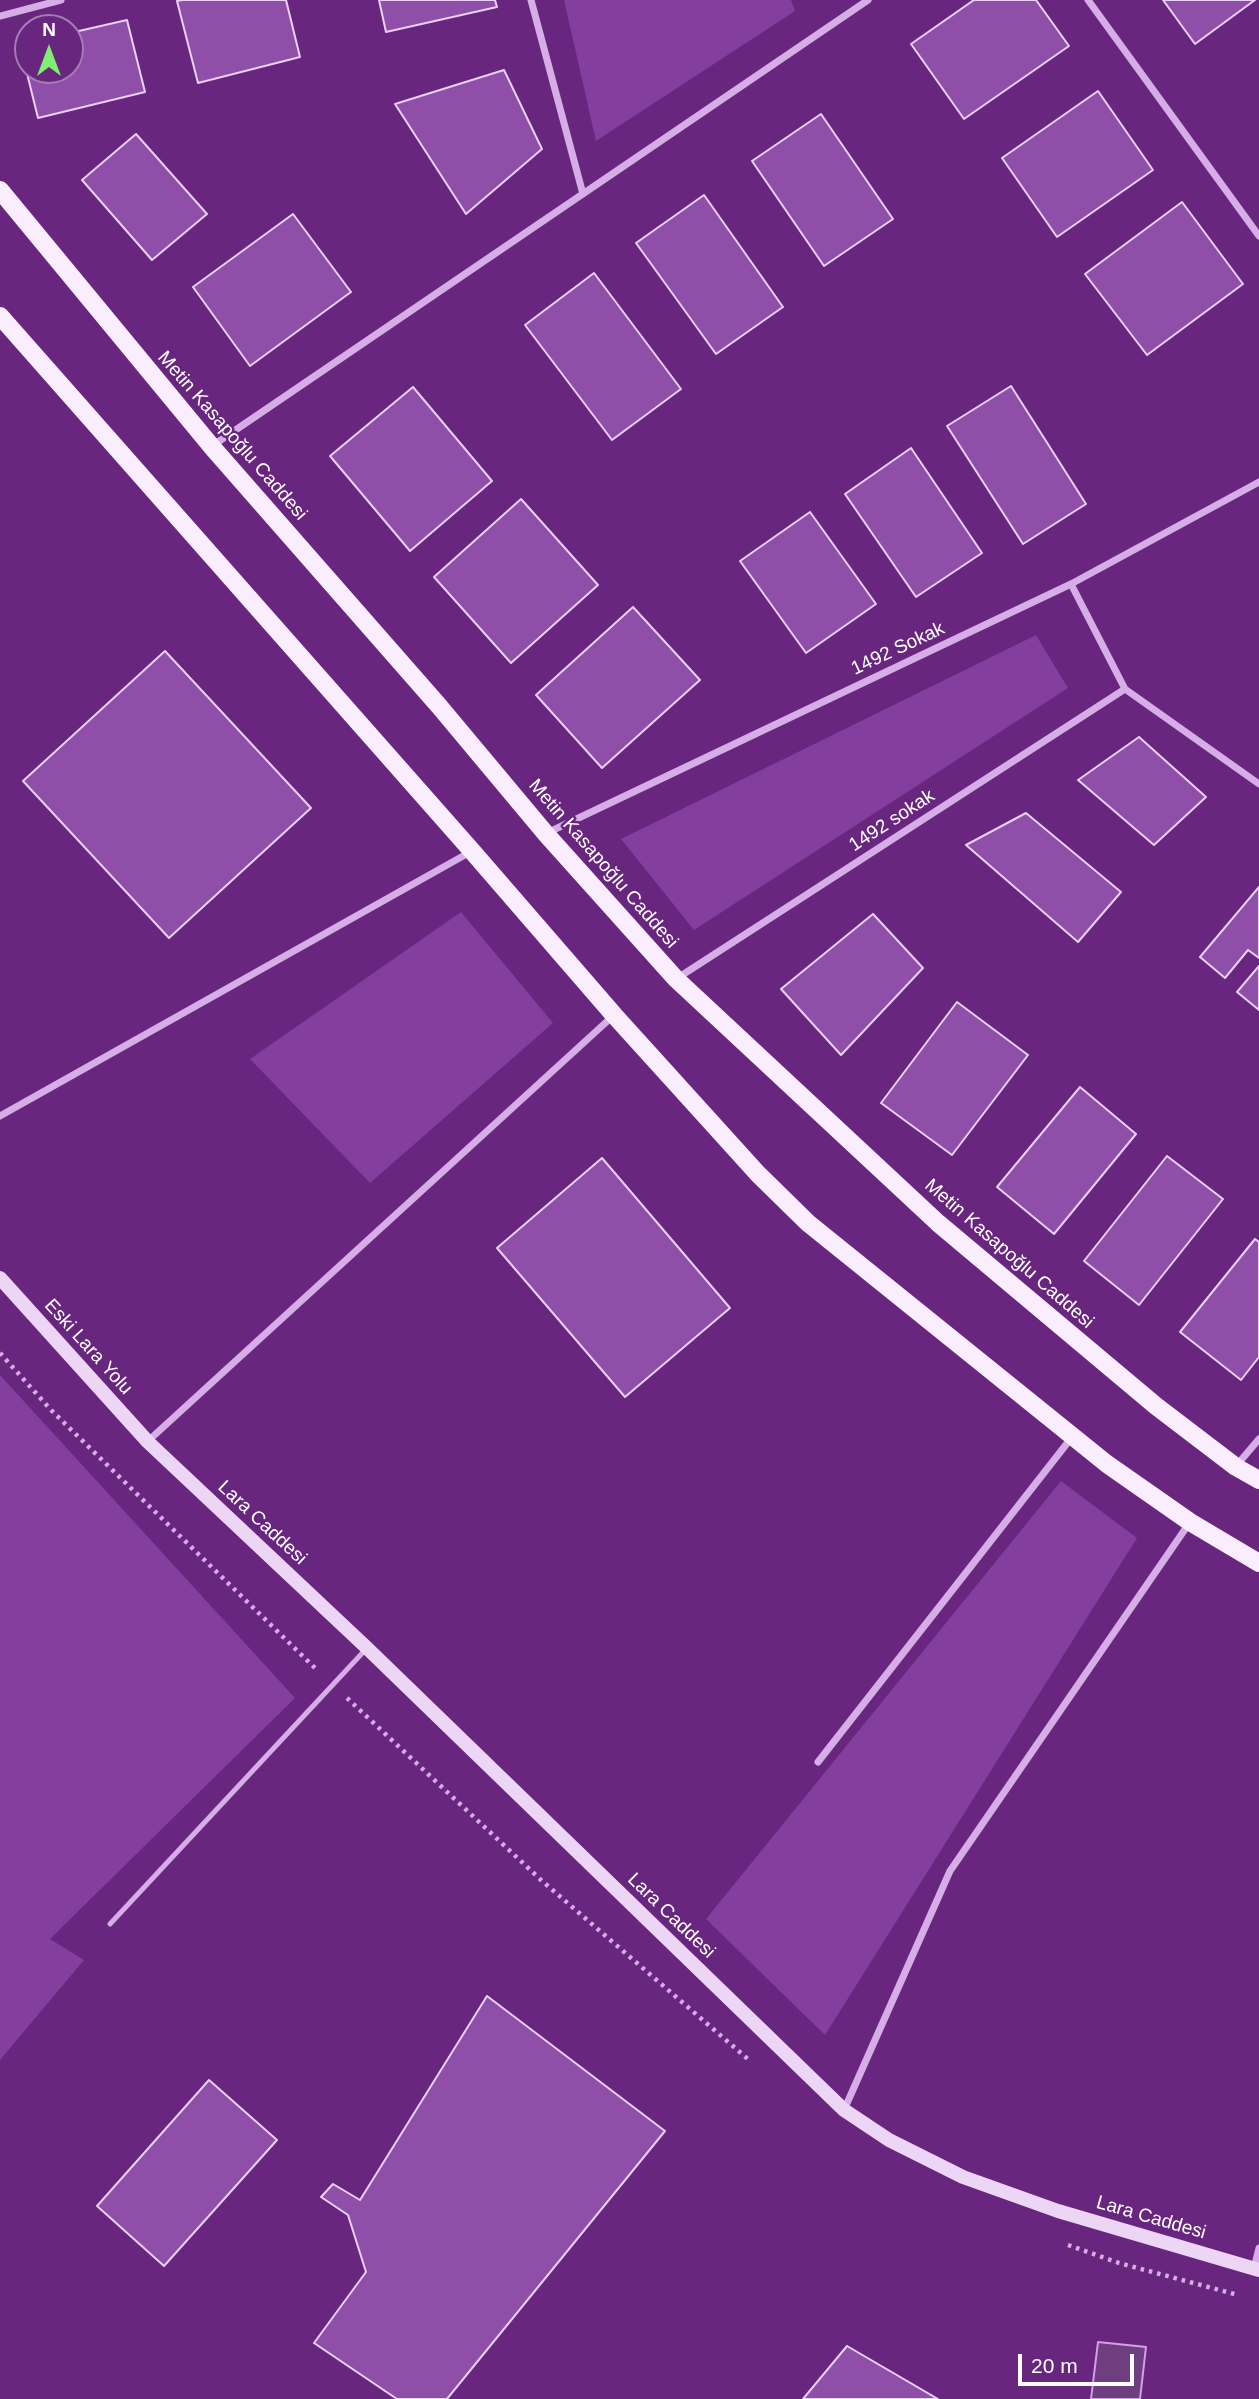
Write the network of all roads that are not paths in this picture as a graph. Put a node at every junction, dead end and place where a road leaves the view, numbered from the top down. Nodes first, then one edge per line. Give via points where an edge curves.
1 (61, 0) edge
2 (531, 0) edge
3 (868, 0) edge
4 (1087, 0) edge
5 (0, 16) edge
6 (0, 190) edge
7 (583, 194) junction
8 (1259, 236) edge
9 (0, 316) edge
10 (212, 447) junction
11 (1259, 482) edge
12 (1071, 584) junction
13 (1125, 689) junction
14 (1259, 784) edge
15 (546, 834) junction
16 (472, 851) junction
17 (676, 979) junction
18 (614, 1015) junction
19 (0, 1116) edge
20 (0, 1278) edge
21 (1072, 1436) junction
22 (1259, 1439) edge
23 (148, 1442) junction
24 (1236, 1466) junction
25 (1259, 1480) edge
26 (1190, 1522) junction
27 (1259, 1563) edge
28 (367, 1648) junction
29 (818, 1762) dead end
30 (110, 1924) dead end
31 (844, 2110) junction
32 (1259, 2248) edge
33 (1256, 2269) edge

1 - 5 street
2 - 7 street
3 - 7 street
4 - 8 street
6 - 10 main road, Metin Kasapoğlu Caddesi
7 - 10 street
9 - 16 main road
10 - 15 main road, Metin Kasapoğlu Caddesi
11 - 12 street, 1492 Sokak
12 - 13 street
12 - 15 street, 1492 Sokak
13 - 14 street
13 - 17 street, 1492 sokak
15 - 17 main road, Metin Kasapoğlu Caddesi
16 - 18 main road
16 - 19 street
17 - 24 main road, Metin Kasapoğlu Caddesi via 938,1223 1156,1406
18 - 21 main road via 808,1223
18 - 23 street
20 - 23 street, Eski Lara Yolu
21 - 26 main road
21 - 29 street
22 - 24 street
23 - 28 street, Lara Caddesi
24 - 25 main road, Metin Kasapoğlu Caddesi
26 - 27 main road
26 - 31 street via 950,1871
28 - 30 lane
28 - 31 street, Lara Caddesi
31 - 33 street, Lara Caddesi via 889,2140 963,2177 1058,2211
32 - 33 street

